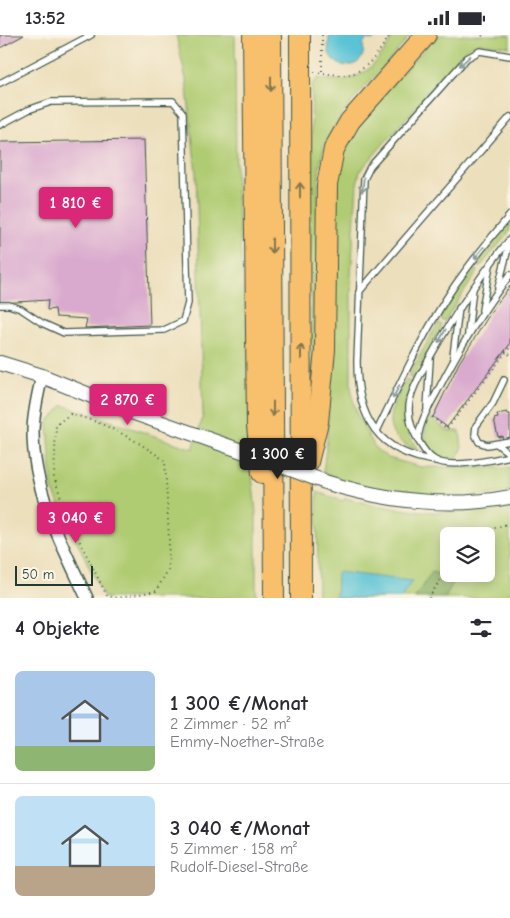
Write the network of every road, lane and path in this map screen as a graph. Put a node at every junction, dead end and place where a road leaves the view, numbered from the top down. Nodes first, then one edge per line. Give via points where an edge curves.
1 (91, 35) edge
2 (246, 35) edge
3 (253, 35) edge
4 (271, 35) edge
5 (300, 35) edge
6 (322, 35) edge
7 (390, 35) edge
8 (417, 35) edge
9 (426, 35) edge
10 (510, 56) edge
11 (400, 64) junction
12 (254, 77) junction
13 (0, 83) edge
14 (510, 117) edge
15 (0, 125) edge
16 (510, 215) edge
17 (510, 239) edge
18 (490, 263) junction
19 (510, 275) edge
20 (474, 285) junction
21 (498, 290) junction
22 (359, 292) junction
23 (0, 305) edge
24 (460, 306) junction
25 (482, 314) junction
26 (468, 335) junction
27 (510, 347) edge
28 (506, 351) junction
29 (510, 355) edge
30 (430, 358) junction
31 (453, 359) junction
32 (0, 363) edge
33 (42, 376) junction
34 (504, 380) dead end
35 (426, 413) junction
36 (377, 431) junction
37 (418, 441) junction
38 (510, 441) edge
39 (497, 444) junction
40 (510, 455) edge
41 (436, 461) junction
42 (301, 489) junction
43 (510, 497) edge
44 (510, 523) edge
45 (495, 528) edge
46 (440, 580) edge
47 (274, 591) edge
48 (87, 598) edge
49 (118, 598) edge
50 (301, 598) edge
51 (429, 598) edge

1 - 13 lane
2 - 12 highway
3 - 12 highway
4 -> 47 highway
42 -> 5 highway
6 - 7 path via 322,73 344,75 366,65
8 - 11 highway
9 - 11 highway
10 -> 22 lane via 480,51 467,58 367,170 363,185
11 - 42 highway via 347,125 336,143 331,160 327,185 323,375 315,437
12 - 47 highway via 257,426
14 - 22 lane
15 - 23 lane via 51,101 173,101 183,113 188,303 183,321 164,329 64,333 20,309
16 -> 36 lane via 441,307
17 - 18 lane
17 - 21 lane
18 - 20 lane
18 - 25 lane
19 - 21 lane
20 - 24 lane
20 - 26 lane
21 - 25 lane
22 - 36 lane via 357,383 362,408
24 -> 30 lane
24 - 31 lane
25 - 26 lane
26 - 31 lane
27 - 28 path
28 - 29 path
28 - 35 path via 447,429
30 - 35 lane
30 - 37 lane via 410,399 410,421
31 - 35 lane
32 - 33 street
33 - 43 street, bridge via 328,483 378,497 462,503
33 - 48 street via 33,430 38,481 59,539
34 - 39 lane via 475,429 476,437 482,443
35 - 37 lane
36 - 41 lane via 404,453
37 - 41 lane
38 - 39 lane
39 - 40 lane
40 - 41 lane via 484,461
42 - 50 highway
44 - 45 path
46 - 51 path
49 - 49 path via 156,591 168,570 166,461 144,445 70,414 56,425 54,477 68,516 107,596

